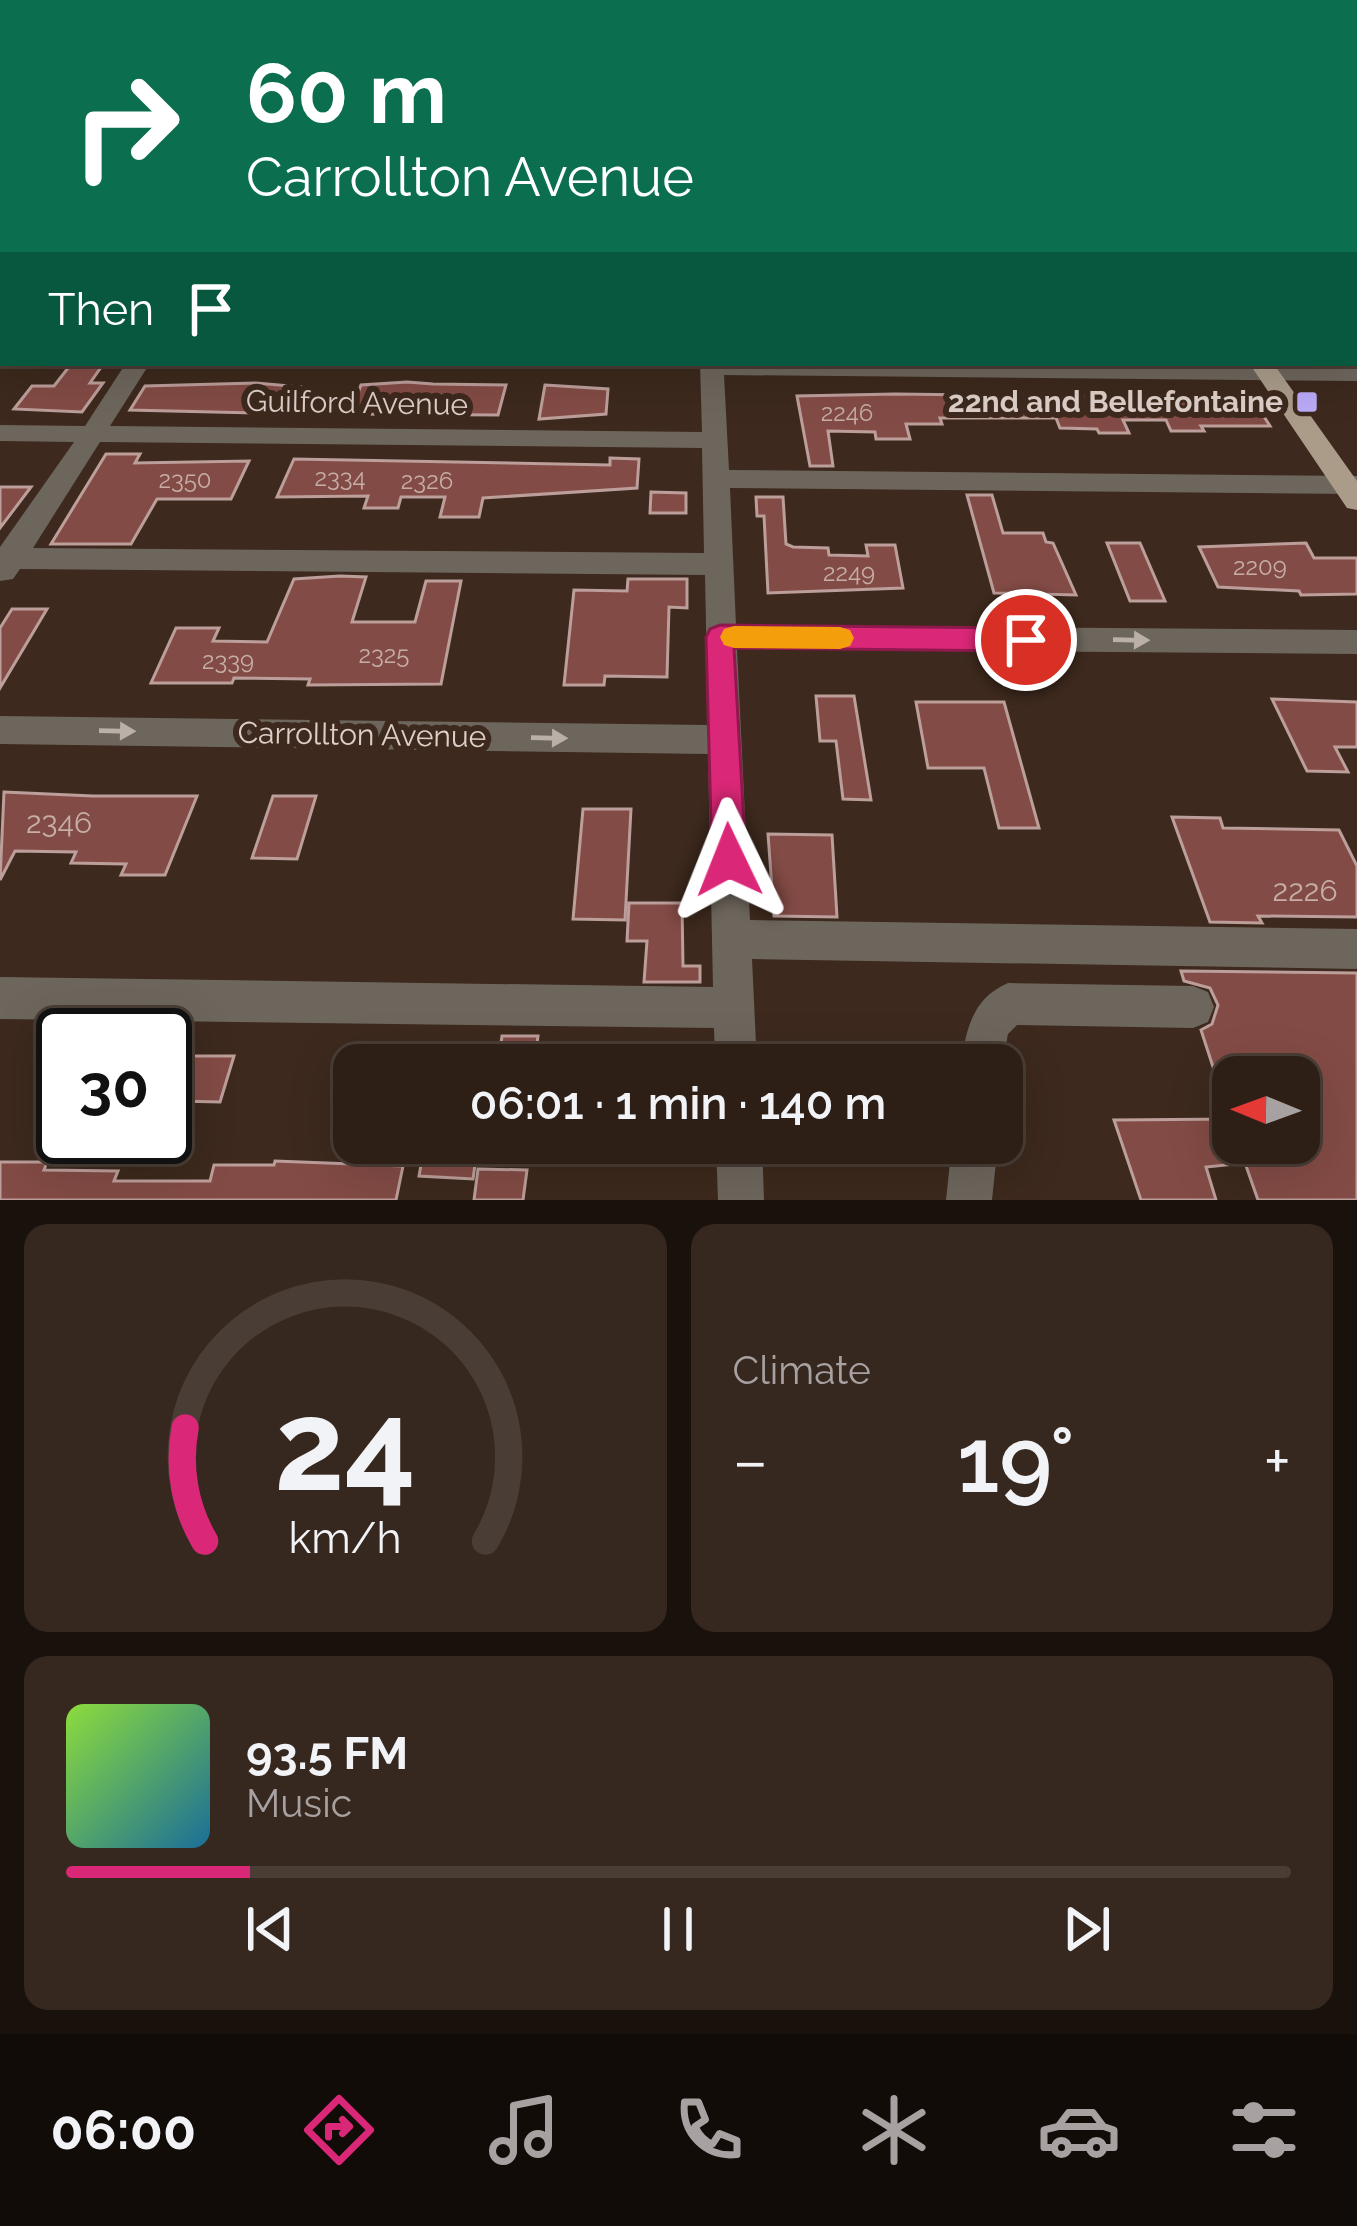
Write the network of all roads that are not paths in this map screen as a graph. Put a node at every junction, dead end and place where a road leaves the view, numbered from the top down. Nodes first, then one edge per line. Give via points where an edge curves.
1 (136, 366) edge
2 (712, 366) edge
3 (1265, 368) edge
4 (1357, 374) edge
5 (0, 433) edge
6 (92, 434) junction
7 (713, 440) junction
8 (714, 479) junction
9 (1353, 490) edge
10 (4, 564) edge
11 (717, 564) junction
12 (720, 637) junction
13 (1357, 643) edge
14 (0, 730) edge
15 (724, 740) junction
16 (733, 939) junction
17 (1357, 949) edge
18 (0, 998) edge
19 (1193, 1007) dead end
20 (734, 1008) junction
21 (735, 1044) edge
22 (985, 1044) edge
23 (740, 1164) edge
24 (973, 1164) edge
25 (741, 1200) edge
26 (969, 1200) edge

1 - 6 street
2 - 3 street
2 - 7 street
3 - 4 street
3 - 9 main road
5 - 6 street, Guilford Avenue
6 - 7 street, Guilford Avenue
6 - 10 street
7 - 8 street
8 - 9 street
8 - 11 street
10 - 11 street
11 - 12 street
12 -> 13 street
12 - 15 street
14 -> 15 street, Carrollton Avenue
15 - 16 street
16 - 17 street
16 - 20 street
18 - 20 street
19 - 22 street via 1008,1004 989,1024
20 - 21 street
23 - 25 street
24 - 26 street

